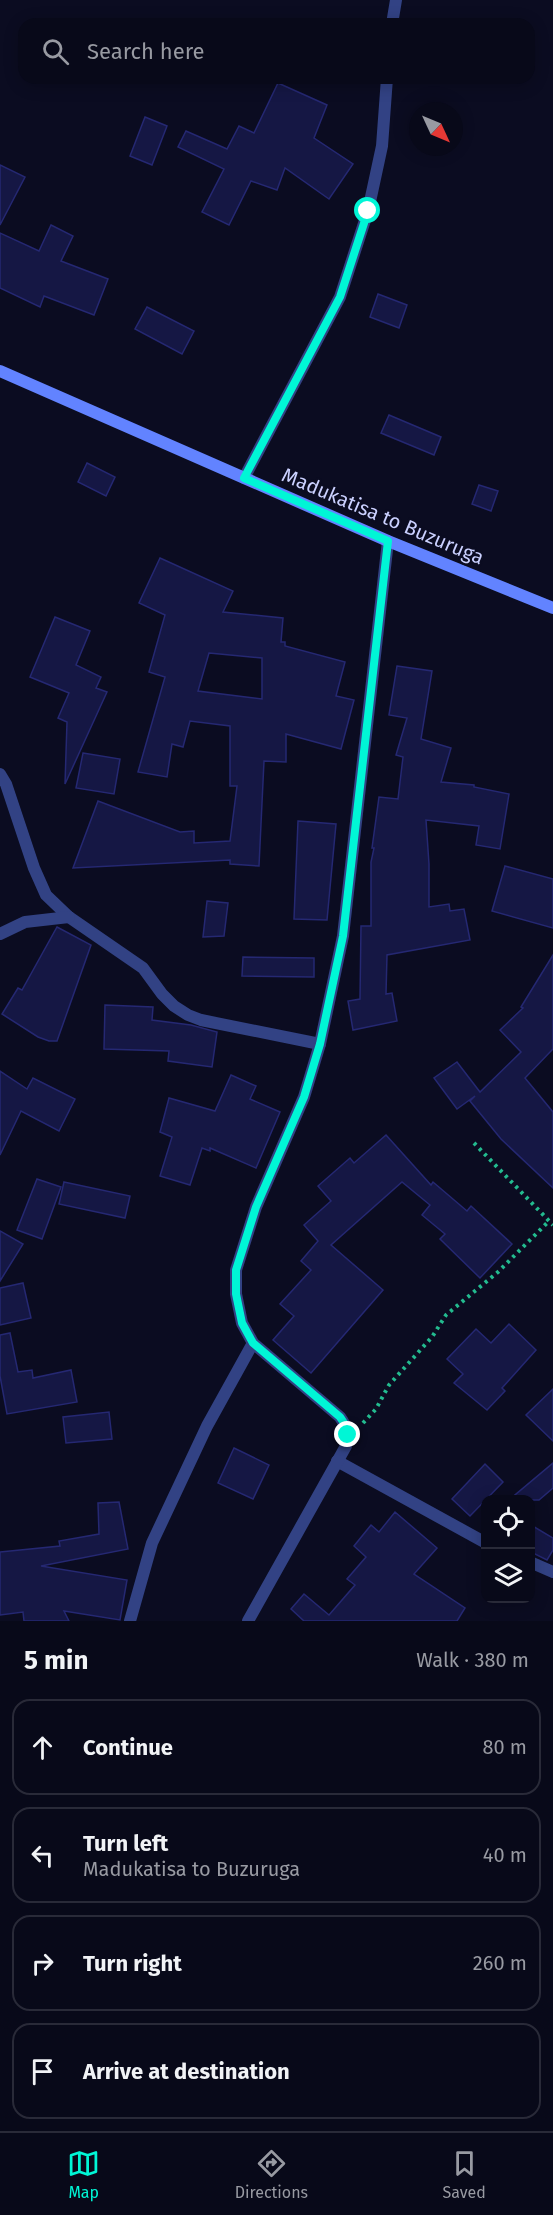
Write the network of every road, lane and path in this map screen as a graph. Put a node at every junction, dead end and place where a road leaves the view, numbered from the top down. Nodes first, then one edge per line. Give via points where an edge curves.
1 (396, 0) edge
2 (394, 18) edge
3 (387, 84) edge
4 (0, 371) edge
5 (244, 478) junction
6 (388, 541) junction
7 (553, 608) edge
8 (0, 774) edge
9 (69, 917) junction
10 (0, 934) edge
11 (320, 1044) junction
12 (474, 1143) dead end
13 (551, 1223) edge
14 (253, 1343) junction
15 (348, 1435) junction
16 (337, 1461) junction
17 (481, 1540) edge
18 (535, 1564) edge
19 (553, 1572) edge
20 (130, 1621) edge
21 (248, 1621) edge

1 - 2 street
3 - 5 street via 382,146 368,211 340,297
4 - 5 main road, Madukatisa to Buzuruga
5 - 6 main road, Madukatisa to Buzuruga
6 - 7 main road, Madukatisa to Buzuruga
6 - 11 street via 343,936
8 - 9 street via 46,895
9 - 10 street via 25,922
9 - 11 street via 142,968 162,994 188,1015
11 - 14 street via 304,1097 256,1207 236,1270 242,1323
12 - 13 path
13 - 15 path via 446,1316 389,1386 376,1409
14 - 15 street via 340,1417
14 - 20 street via 207,1425 152,1543
15 - 16 street
16 - 17 street
16 - 21 street
18 - 19 street

